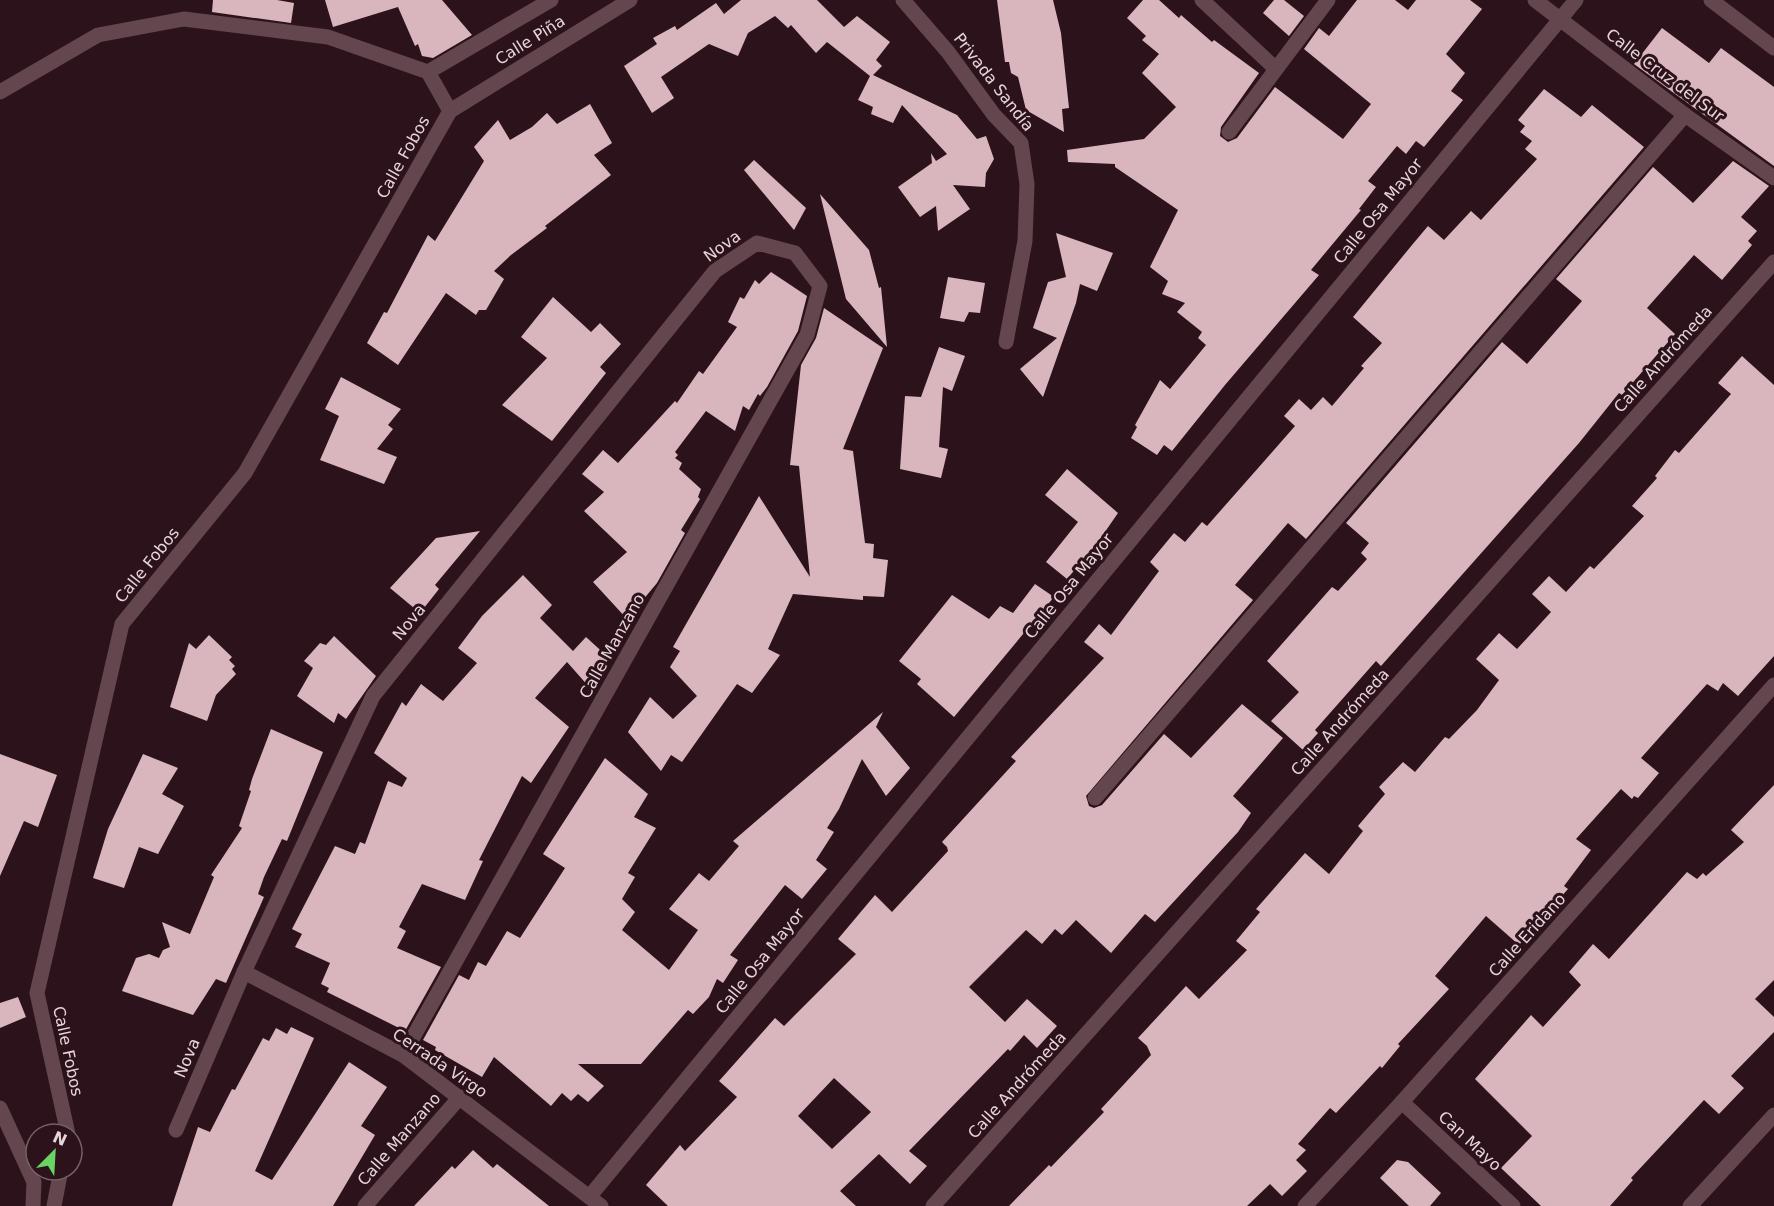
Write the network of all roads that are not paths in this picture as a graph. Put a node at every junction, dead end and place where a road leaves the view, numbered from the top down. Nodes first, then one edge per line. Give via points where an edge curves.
1 (551, 0) edge
2 (630, 0) edge
3 (903, 0) edge
4 (1202, 0) edge
5 (1328, 0) edge
6 (1535, 0) edge
7 (1576, 0) edge
8 (1711, 0) edge
9 (1560, 18) junction
10 (1774, 48) edge
11 (1276, 69) junction
12 (428, 72) junction
13 (0, 92) edge
14 (450, 111) junction
15 (1685, 115) junction
16 (1228, 132) dead end
17 (1774, 178) edge
18 (795, 253) joint
19 (1774, 262) edge
20 (1006, 342) dead end
21 (1774, 685) edge
22 (1095, 798) dead end
23 (244, 972) junction
24 (403, 1055) junction
25 (460, 1096) junction
26 (1402, 1102) junction
27 (0, 1108) edge
28 (1774, 1115) edge
29 (65, 1122) edge
30 (176, 1130) dead end
31 (59, 1182) edge
32 (596, 1201) edge
33 (33, 1206) edge
34 (54, 1206) edge
35 (365, 1206) edge
36 (933, 1206) edge
37 (1305, 1206) edge
38 (1513, 1206) edge
39 (1690, 1206) edge

1 - 12 street, Calle Piña
2 - 14 street, Calle Piña
3 - 20 street, Privada Sandía via 948,52 994,115 1021,143 1027,184 1025,241
4 - 11 street
5 - 11 street
6 - 9 street, Calle Cruz del Sur
7 - 9 street, Calle Osa Mayor
8 - 10 street
9 - 15 street, Calle Cruz del Sur
9 - 32 street, Calle Osa Mayor
11 - 16 street
12 - 13 street via 327,38 184,19 98,35
12 - 14 street
14 - 29 street, Calle Fobos via 245,473 122,624 37,993
15 - 17 street, Calle Cruz del Sur
15 - 22 street
18 - 23 street, Nova via 757,243 714,271 373,696
18 - 24 street, Calle Manzano via 820,286 807,335
19 - 36 street, Calle Andrómeda
21 - 26 street, Calle Eridano
23 - 24 street, Cerrada Virgo
23 - 30 street, Nova
24 - 25 street, Cerrada Virgo
25 - 32 street, Cerrada Virgo
25 - 35 street, Calle Manzano
26 - 37 street, Calle Eridano
26 - 38 street, Can Mayo
27 - 33 street via 34,1182
28 - 39 street
31 - 34 street

